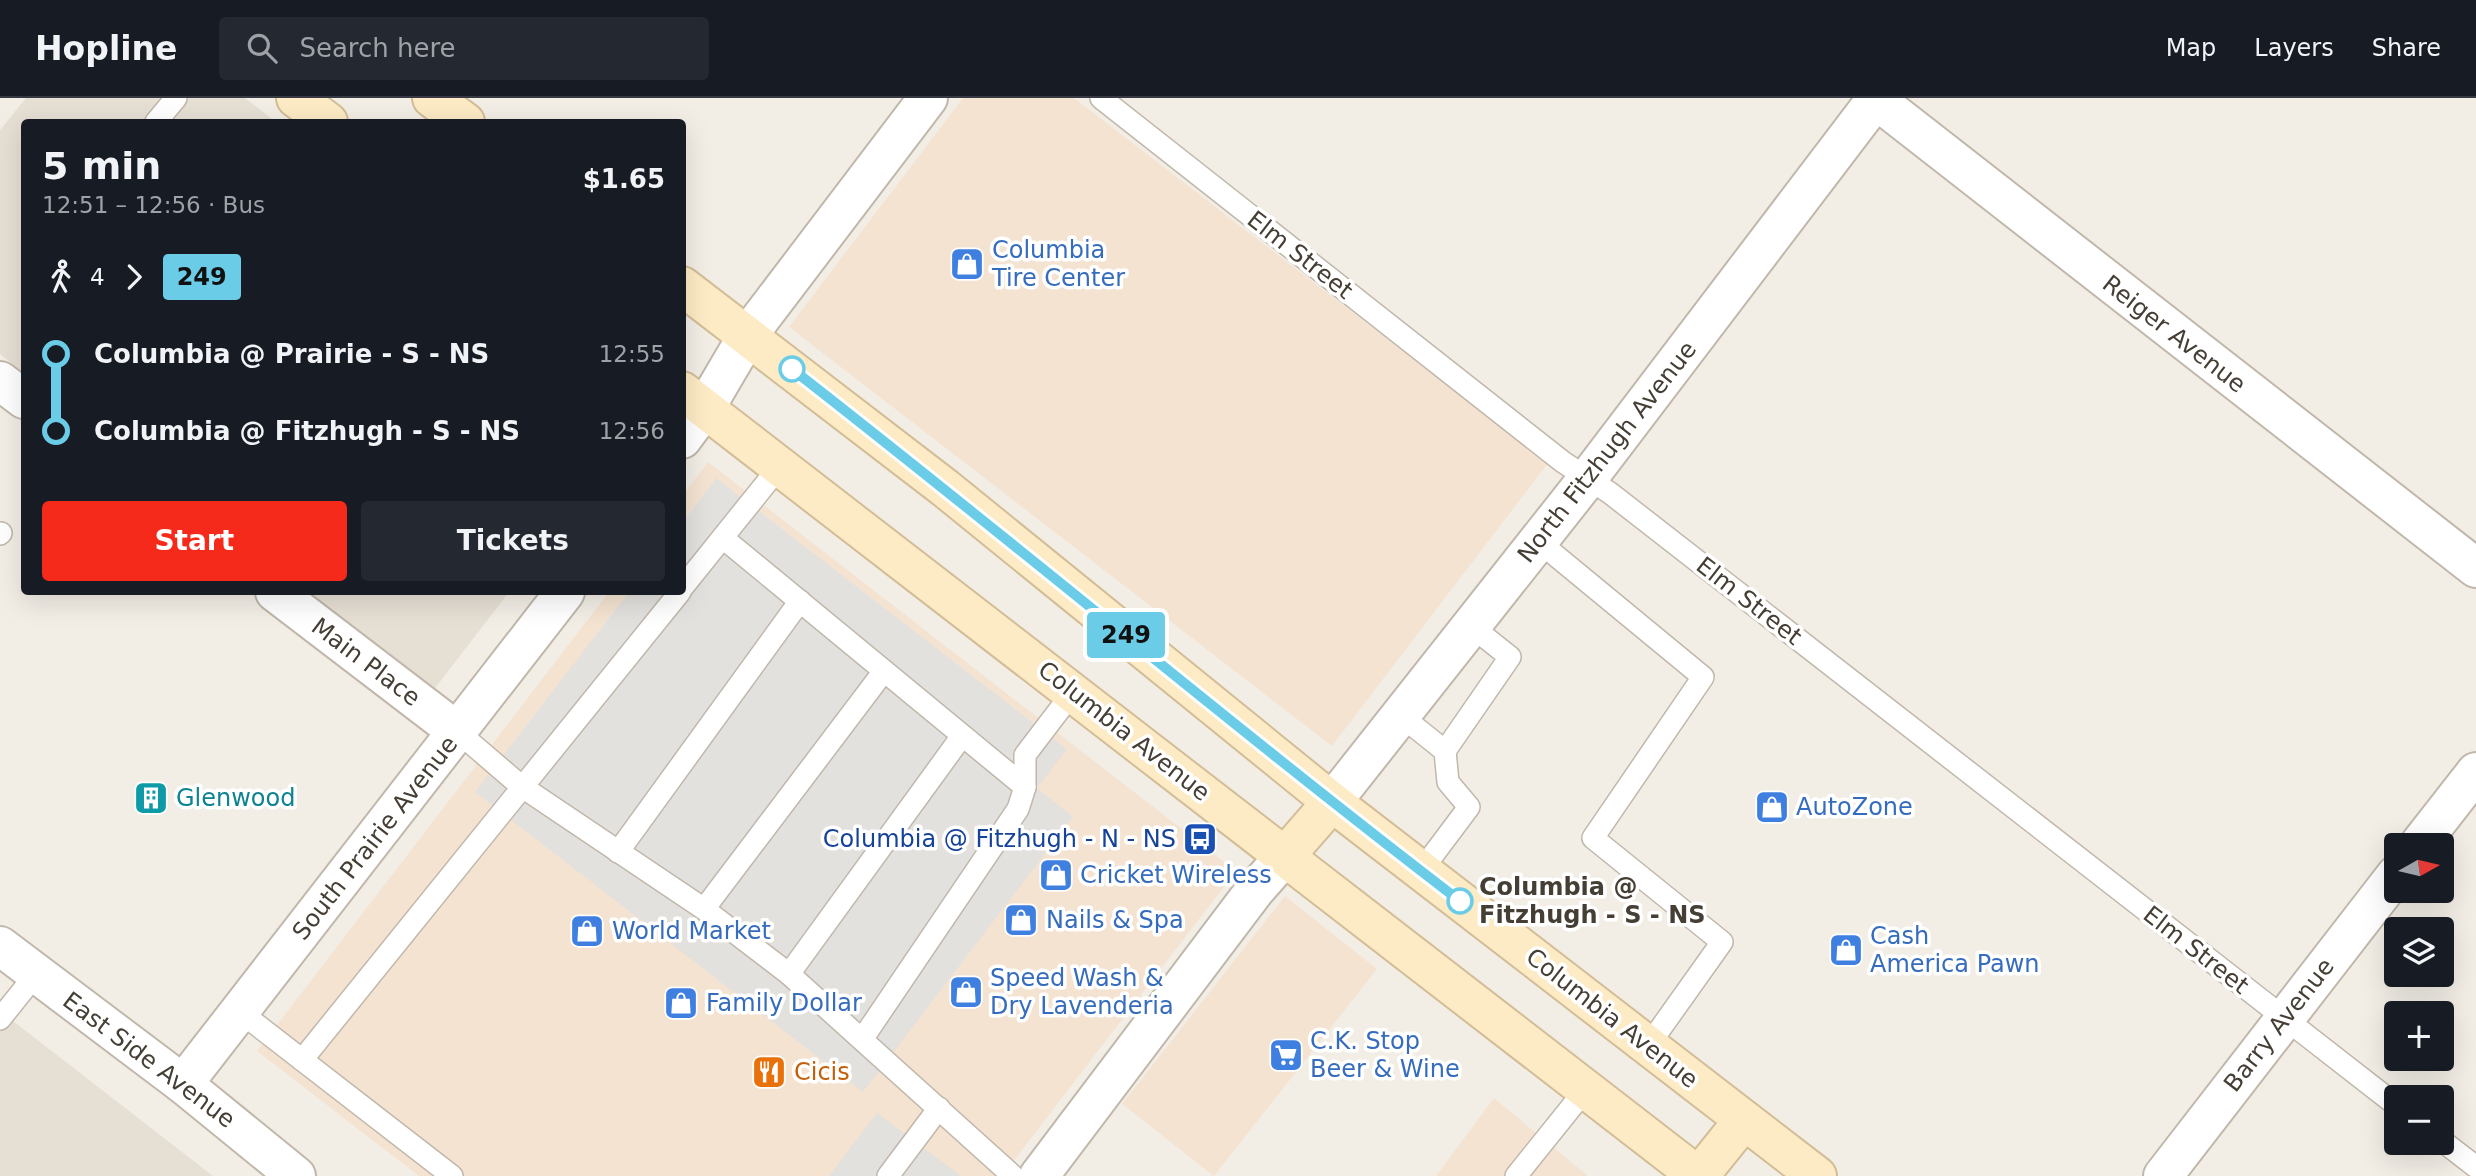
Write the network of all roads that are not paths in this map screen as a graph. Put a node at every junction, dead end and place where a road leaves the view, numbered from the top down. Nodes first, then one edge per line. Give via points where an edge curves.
1 (176, 98) edge
2 (296, 98) edge
3 (432, 98) edge
4 (928, 98) edge
5 (1101, 98) edge
6 (1875, 99) edge
7 (158, 119) edge
8 (324, 119) edge
9 (461, 119) edge
10 (686, 289) edge
11 (748, 335) junction
12 (0, 381) edge
13 (21, 397) edge
14 (694, 400) edge
15 (686, 426) edge
16 (780, 466) junction
17 (1588, 478) junction
18 (723, 538) junction
19 (1538, 541) junction
20 (2476, 568) edge
21 (686, 584) edge
22 (279, 595) edge
23 (563, 595) edge
24 (677, 595) edge
25 (800, 601) junction
26 (1471, 626) junction
27 (884, 671) junction
28 (1073, 692) junction
29 (1400, 715) junction
30 (458, 732) junction
31 (962, 736) junction
32 (1445, 751) junction
33 (2476, 772) edge
34 (521, 786) junction
35 (1025, 788) junction
36 (1332, 802) junction
37 (2428, 833) edge
38 (618, 852) junction
39 (1285, 856) junction
40 (1422, 871) junction
41 (2384, 890) edge
42 (705, 909) junction
43 (0, 946) edge
44 (36, 974) junction
45 (789, 974) junction
46 (239, 1012) junction
47 (0, 1019) edge
48 (2283, 1019) junction
49 (863, 1038) junction
50 (1648, 1046) junction
51 (302, 1060) junction
52 (183, 1084) junction
53 (1586, 1089) junction
54 (2384, 1096) edge
55 (939, 1108) junction
56 (1744, 1120) junction
57 (2454, 1150) edge
58 (2476, 1167) edge
59 (296, 1176) edge
60 (452, 1176) edge
61 (888, 1176) edge
62 (1013, 1176) edge
63 (1039, 1176) edge
64 (1516, 1176) edge
65 (1698, 1176) edge
66 (1817, 1176) edge
67 (2163, 1176) edge

1 - 7 lane
2 - 8 main road
3 - 9 main road
4 - 11 street
5 - 17 lane, Elm Street
6 - 17 street, North Fitzhugh Avenue
6 - 20 street, Reiger Avenue
10 - 11 main road, Columbia Avenue
11 - 14 street
11 - 36 main road, Columbia Avenue via 945,488
12 - 13 street
14 - 15 street
14 - 16 main road, Columbia Avenue
16 - 18 lane
16 - 28 main road, Columbia Avenue
17 - 19 street, North Fitzhugh Avenue
17 - 48 lane, Elm Street
18 - 21 lane
18 - 25 lane
19 - 26 street, North Fitzhugh Avenue
19 - 50 lane via 1703,677 1593,838 1722,942
22 - 30 street, Main Place
23 - 30 street, South Prairie Avenue
24 - 34 lane
25 - 27 lane
25 - 38 lane
26 - 29 street, North Fitzhugh Avenue
26 - 32 lane via 1510,657
27 - 31 lane
27 - 42 lane
28 - 35 lane via 1025,755
28 - 39 main road, Columbia Avenue
29 - 32 lane
29 - 36 street, North Fitzhugh Avenue
30 - 34 lane
30 - 46 street, South Prairie Avenue
31 - 35 lane
31 - 45 lane
32 - 40 lane via 1448,782 1469,807
33 - 37 street
34 - 38 lane
34 - 51 lane
35 - 49 lane via 1018,810
36 - 39 main road
36 - 40 main road, Columbia Avenue
38 - 42 lane
39 - 53 main road, Columbia Avenue
39 - 63 street
40 - 50 main road, Columbia Avenue
41 - 48 street, Barry Avenue
42 - 45 lane
43 - 44 street, East Side Avenue
44 - 47 lane
44 - 52 street, East Side Avenue
45 - 49 lane
46 - 51 lane
46 - 52 street, South Prairie Avenue
48 - 54 lane, Elm Street
48 - 67 street, Barry Avenue
49 - 55 lane
50 - 56 main road, Columbia Avenue
51 - 60 lane
52 - 59 street, East Side Avenue
53 - 64 lane
53 - 65 main road, Columbia Avenue
55 - 61 lane
55 - 62 lane
56 - 65 main road
56 - 66 main road, Columbia Avenue
57 - 58 lane

